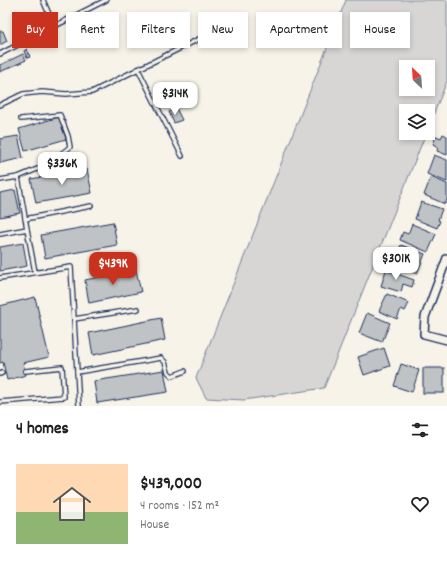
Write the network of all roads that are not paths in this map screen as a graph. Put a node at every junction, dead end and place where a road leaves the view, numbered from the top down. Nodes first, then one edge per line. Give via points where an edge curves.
1 (43, 0) edge
2 (106, 0) edge
3 (48, 12) edge
4 (58, 24) edge
5 (198, 39) edge
6 (12, 48) edge
7 (0, 54) edge
8 (138, 69) junction
9 (0, 105) edge
10 (21, 119) dead end
11 (182, 156) dead end
12 (18, 177) junction
13 (0, 180) edge
14 (91, 206) dead end
15 (25, 219) junction
16 (27, 230) junction
17 (0, 234) edge
18 (447, 258) edge
19 (35, 272) junction
20 (0, 278) edge
21 (138, 309) dead end
22 (74, 319) junction
23 (447, 340) edge
24 (25, 371) dead end
25 (185, 371) dead end
26 (77, 372) junction
27 (16, 400) junction
28 (0, 402) edge
29 (17, 406) edge
30 (79, 406) edge

1 - 3 lane
2 - 4 lane
5 - 8 lane
6 - 7 lane
8 - 9 lane via 92,92 23,94
8 - 11 lane
10 - 12 lane via 60,115 70,147 47,165
12 - 13 lane
12 - 15 lane
14 - 15 lane
15 - 16 lane
16 - 17 lane
16 - 19 lane
18 - 23 street via 424,317 424,334
19 - 20 lane
19 - 22 lane via 71,267
21 - 22 lane
22 - 26 lane
24 - 27 lane via 62,367 64,397
25 - 26 lane via 172,376 161,358
26 - 30 lane
27 - 28 lane
27 - 29 lane

